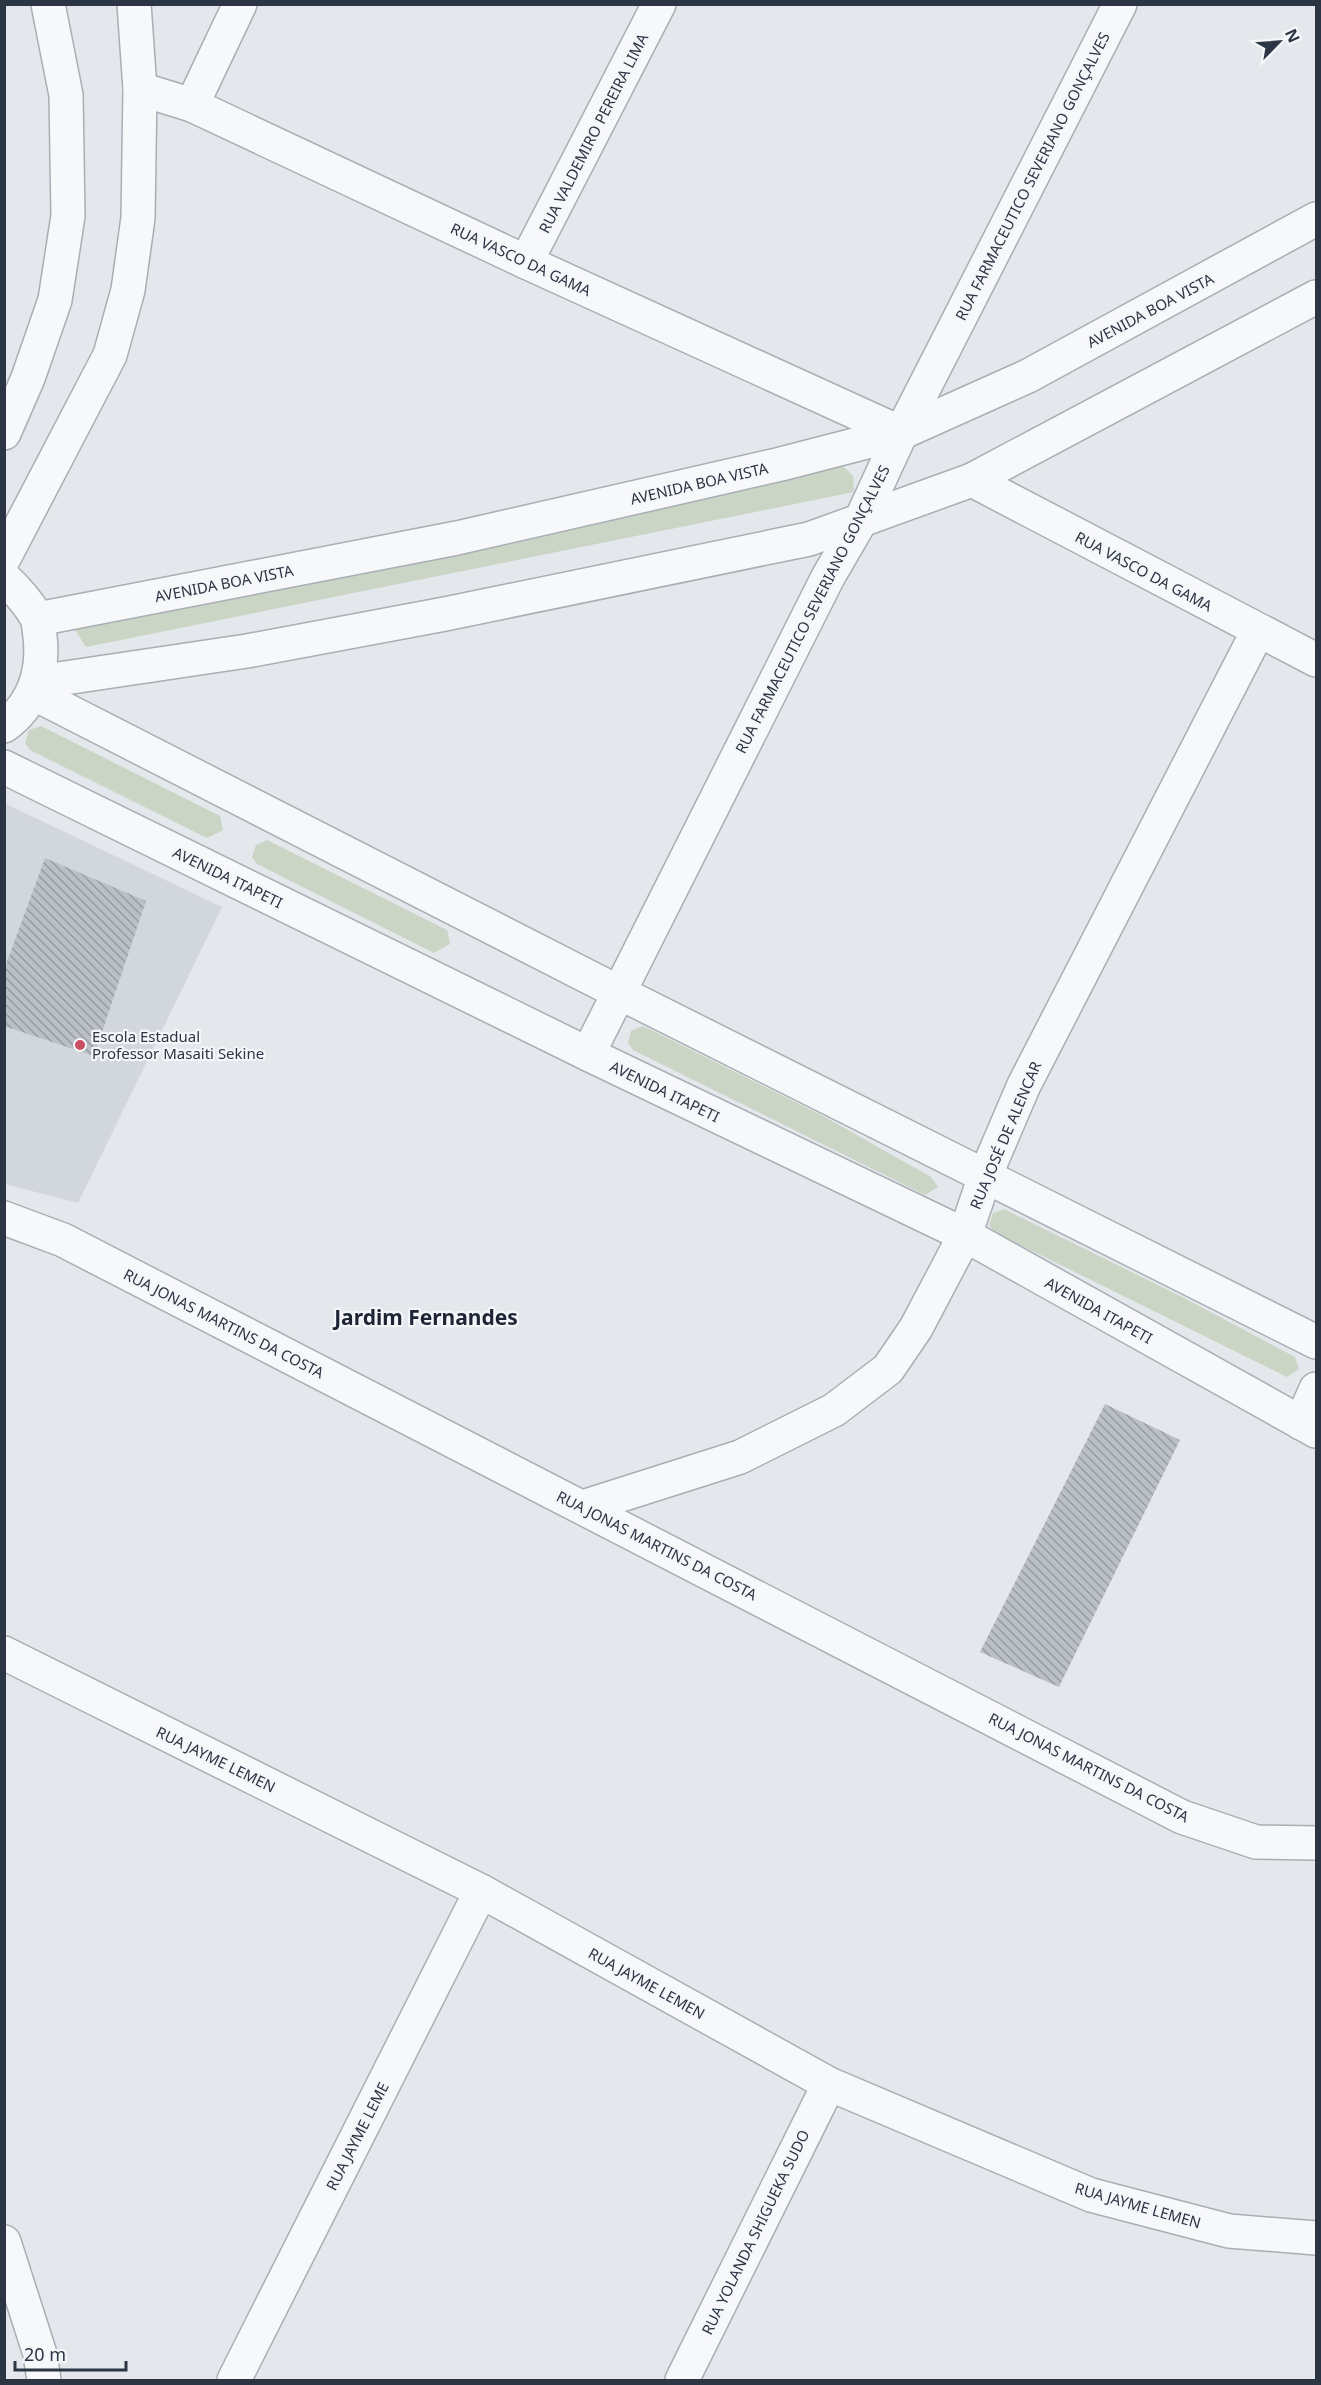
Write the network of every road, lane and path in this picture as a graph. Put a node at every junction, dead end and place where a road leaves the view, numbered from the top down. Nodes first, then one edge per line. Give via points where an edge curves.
1 (48, 4) edge
2 (134, 4) edge
3 (240, 4) edge
4 (659, 4) edge
5 (1120, 4) edge
6 (140, 88) junction
7 (192, 105) junction
8 (1317, 219) edge
9 (526, 262) junction
10 (1317, 297) edge
11 (4, 433) edge
12 (901, 433) junction
13 (972, 480) junction
14 (861, 522) junction
15 (4, 558) edge
16 (4, 578) edge
17 (38, 620) junction
18 (1258, 631) junction
19 (1317, 660) edge
20 (35, 687) junction
21 (4, 726) edge
22 (4, 767) edge
23 (618, 992) junction
24 (588, 1054) junction
25 (985, 1176) junction
26 (4, 1218) edge
27 (965, 1235) junction
28 (1317, 1342) edge
29 (1317, 1389) edge
30 (1309, 1427) edge
31 (583, 1507) junction
32 (4, 1653) edge
33 (1317, 1844) edge
34 (481, 1891) junction
35 (829, 2084) junction
36 (1317, 2238) edge
37 (4, 2242) edge
38 (44, 2380) edge
39 (234, 2380) edge
40 (682, 2380) edge

1 - 11 street via 66,95 68,216 55,300
2 - 6 street
3 - 7 street
4 - 9 street, RUA VALDEMIRO PEREIRA LIMA
5 - 12 street, RUA FARMACEUTICO SEVERIANO GONÇALVES
6 - 7 street, RUA VASCO DA GAMA
6 - 15 street via 138,218 128,290 110,355
7 - 9 street, RUA VASCO DA GAMA
8 - 12 street, AVENIDA BOA VISTA via 1028,376
9 - 12 street, RUA VASCO DA GAMA
10 - 13 street
12 - 14 street, RUA FARMACEUTICO SEVERIANO GONÇALVES
12 - 17 street, AVENIDA BOA VISTA via 457,538
13 - 14 street
13 - 18 street, RUA VASCO DA GAMA
14 - 20 street via 809,539 445,614
14 - 23 street, RUA FARMACEUTICO SEVERIANO GONÇALVES via 828,577
16 - 17 street
17 - 20 street via 42,655
18 - 19 street, RUA VASCO DA GAMA
18 - 25 street, RUA JOSÉ DE ALENCAR via 1024,1085
20 - 21 street via 16,718
20 - 23 street
22 - 24 street, AVENIDA ITAPETI
23 - 24 street, RUA FARMACEUTICO SEVERIANO GONÇALVES
23 - 25 street
24 - 27 street, AVENIDA ITAPETI
25 - 27 street, RUA JOSÉ DE ALENCAR
25 - 28 street
26 - 31 street, RUA JONAS MARTINS DA COSTA via 63,1240
27 - 30 street, AVENIDA ITAPETI
27 - 31 street, RUA JOSÉ DE ALENCAR via 916,1328 888,1369 834,1410 740,1457
29 - 30 street
31 - 33 street, RUA JONAS MARTINS DA COSTA via 1182,1817 1256,1842
32 - 34 street, RUA JAYME LEMEN
34 - 35 street, RUA JAYME LEMEN
34 - 39 street, RUA JAYME LEME
35 - 36 street, RUA JAYME LEMEN via 1091,2195 1229,2231
35 - 40 street, RUA YOLANDA SHIGUEKA SUDO
37 - 38 street via 40,2354

